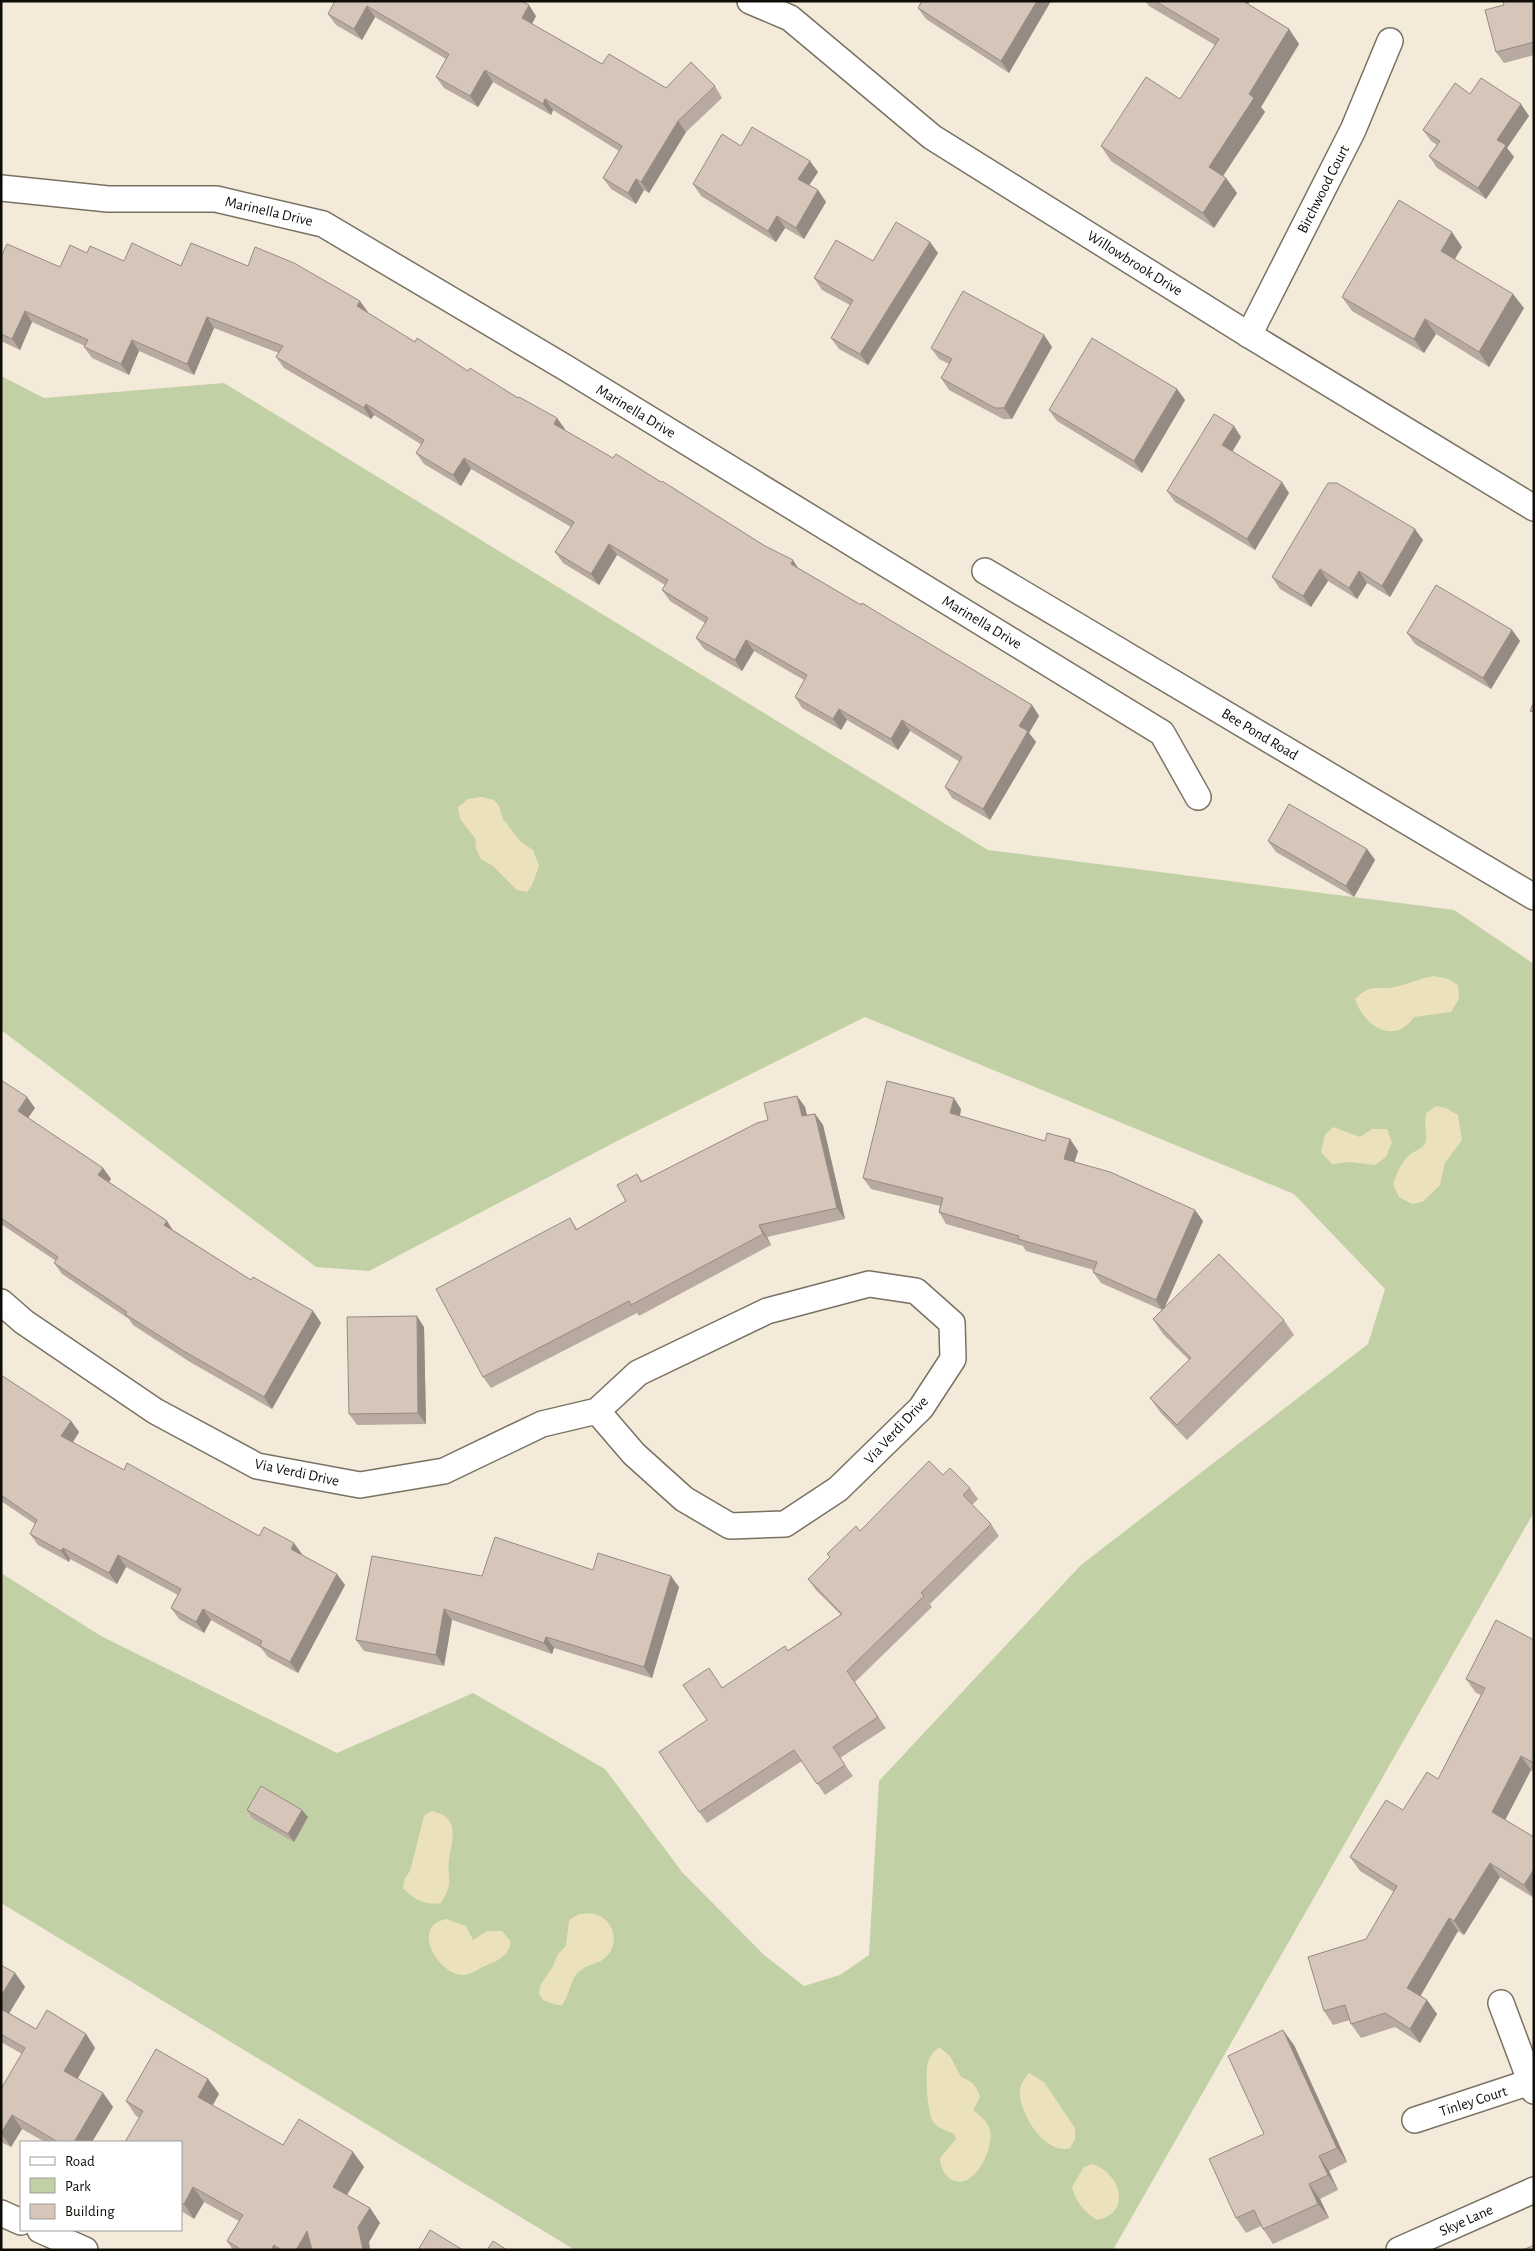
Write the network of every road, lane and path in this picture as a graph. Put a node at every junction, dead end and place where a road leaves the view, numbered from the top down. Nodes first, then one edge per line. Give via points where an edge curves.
1 (750, 1) edge
2 (796, 10) edge
3 (1390, 42) dead end
4 (1, 188) edge
5 (1249, 334) junction
6 (1534, 508) edge
7 (985, 571) dead end
8 (1198, 797) dead end
9 (1534, 897) edge
10 (1, 1302) edge
11 (597, 1411) junction
12 (1501, 2003) dead end
13 (1532, 2086) edge
14 (1415, 2120) dead end
15 (1534, 2190) edge
16 (1, 2213) edge
17 (20, 2222) edge
18 (42, 2231) edge
19 (85, 2250) edge
20 (1399, 2250) edge

1 - 2 street, Willowbrook Drive
2 - 5 street, Willowbrook Drive via 932,137
3 - 5 street, Birchwood Court via 1353,130
4 - 8 street, Marinella Drive via 108,199 216,199 323,224 1162,733
5 - 6 street, Willowbrook Drive
7 - 9 street, Bee Pond Road
10 - 11 street, Via Verdi Drive via 24,1322 155,1411 257,1466 360,1485 444,1471 542,1424
11 - 11 street, Via Verdi Drive via 634,1454 684,1499 730,1526 785,1524 838,1490 921,1408 953,1359 952,1323 916,1291 869,1284 767,1310 638,1373
12 - 13 street
13 - 14 street, Tinley Court
15 - 20 street, Skye Lane
16 - 17 street
18 - 19 street

